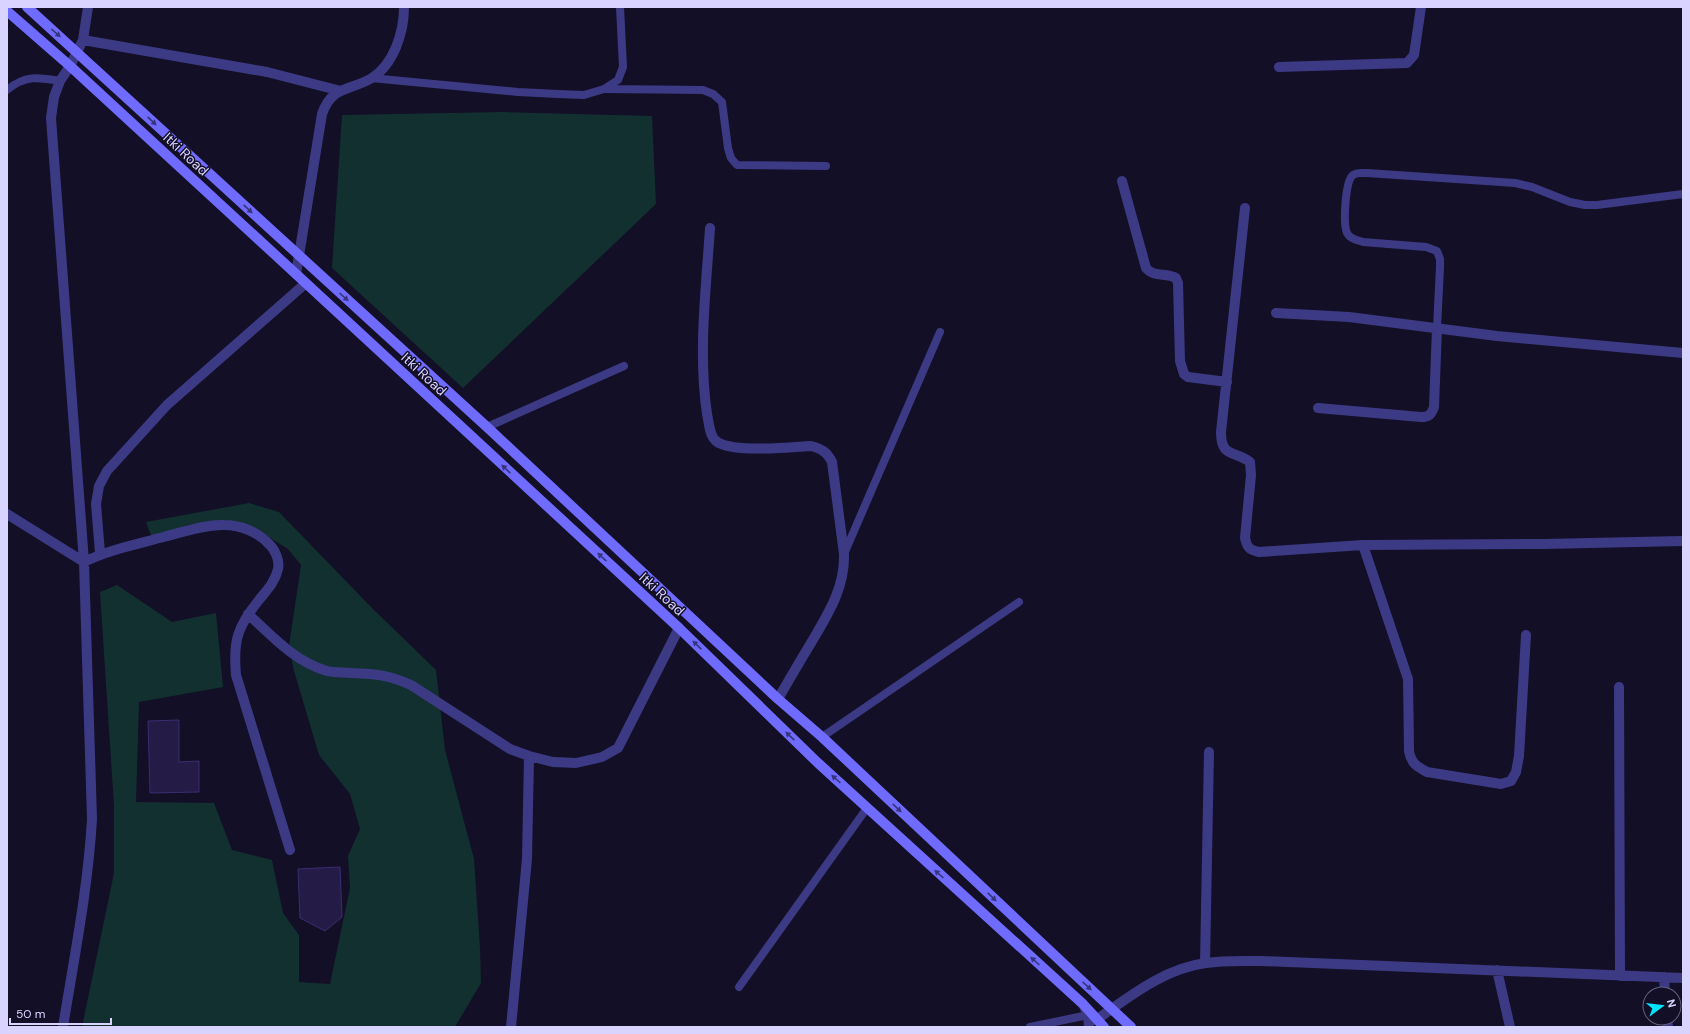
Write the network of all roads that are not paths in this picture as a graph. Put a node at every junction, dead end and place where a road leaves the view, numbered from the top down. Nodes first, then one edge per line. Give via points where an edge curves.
1 (27, 7) edge
2 (88, 7) edge
3 (404, 7) edge
4 (620, 7) edge
5 (1421, 7) edge
6 (7, 11) edge
7 (83, 40) junction
8 (78, 51) junction
9 (70, 66) junction
10 (1278, 68) dead end
11 (371, 78) junction
12 (60, 81) junction
13 (604, 89) junction
14 (7, 90) edge
15 (341, 91) junction
16 (826, 166) dead end
17 (1122, 181) dead end
18 (1683, 194) edge
19 (1245, 208) dead end
20 (710, 228) dead end
21 (299, 256) junction
22 (296, 274) junction
23 (306, 283) junction
24 (1276, 313) dead end
25 (1437, 328) junction
26 (940, 332) dead end
27 (1683, 353) edge
28 (624, 366) dead end
29 (1227, 382) junction
30 (1318, 408) dead end
31 (487, 427) junction
32 (7, 514) edge
33 (1683, 541) edge
34 (1363, 545) junction
35 (100, 554) junction
36 (844, 554) junction
37 (84, 562) junction
38 (1019, 602) dead end
39 (248, 614) junction
40 (678, 628) junction
41 (1526, 635) dead end
42 (1619, 686) dead end
43 (778, 699) junction
44 (822, 736) junction
45 (1209, 752) dead end
46 (529, 756) junction
47 (867, 808) junction
48 (290, 850) dead end
49 (1205, 963) junction
50 (1498, 970) junction
51 (1620, 976) junction
52 (1664, 977) junction
53 (1683, 978) edge
54 (1665, 986) edge
55 (739, 987) dead end
56 (1112, 1009) junction
57 (1094, 1022) edge
58 (63, 1027) edge
59 (511, 1027) edge
60 (1030, 1027) edge
61 (1131, 1027) edge
62 (1510, 1027) edge

1 -> 8 main road
2 - 7 street
3 - 11 street via 401,32 394,51 386,67
4 - 13 lane via 623,66 618,80
5 - 10 street via 1414,55 1406,62
6 - 9 main road, Itki Road
7 - 8 street
7 - 15 street via 260,71
8 - 9 street
8 -> 21 main road
9 - 12 street
9 - 22 main road, Itki Road
11 - 13 lane via 558,94 584,95
11 - 15 street
12 - 14 lane via 41,77 28,78 16,82
12 - 37 street via 50,118 51,146
13 - 16 lane via 702,90 713,94 722,102 728,148 731,158 737,165
15 - 21 street via 332,96 322,114
17 - 29 street via 1146,268 1150,273 1171,275 1178,283 1180,362 1184,374 1188,377
18 - 25 lane via 1597,205 1570,202 1515,183 1368,173 1351,176 1348,184 1345,225 1348,234 1363,242 1426,247 1437,251 1440,267
19 - 29 street
20 - 36 street via 703,355 703,386 710,430 715,440 731,446 811,446 820,448 828,454 832,462
21 - 22 street
21 -> 31 main road
22 - 23 main road, Itki Road
23 - 35 street via 167,405 107,471 99,486 96,504
40 -> 23 main road, Itki Road
24 - 25 street via 1349,317
25 - 27 street
25 - 30 street via 1434,407 1428,417
26 - 36 lane
28 - 31 lane
29 - 34 street via 1221,441 1230,454 1250,462 1251,468 1245,538 1247,546 1259,552
31 - 43 main road
32 - 37 street
33 - 34 street
34 - 41 street via 1408,679 1409,751 1416,766 1427,772 1500,784 1511,781 1516,772 1519,756
35 - 37 street
35 - 39 street via 203,527 223,525 244,528 262,536 274,550 279,568 273,584
36 - 43 street via 844,567 837,595
37 - 58 street via 90,859
38 - 44 lane
39 - 46 street via 296,657 312,666 328,672 395,677 510,749
39 - 48 street via 237,635 234,655 236,675
40 - 46 street via 618,748 602,757 576,763 553,762
47 -> 40 main road, Itki Road
42 - 51 street
43 - 44 main road
44 -> 56 main road
45 - 49 street
46 - 59 street via 527,859
47 - 55 lane
57 -> 47 main road, Itki Road via 1083,1004
49 - 50 street via 1262,961
49 - 56 street via 1182,969 1148,984
50 - 51 street
50 - 62 street
51 - 52 street
52 - 53 street
52 - 54 street
56 - 57 street
56 - 61 main road
57 - 60 lane

